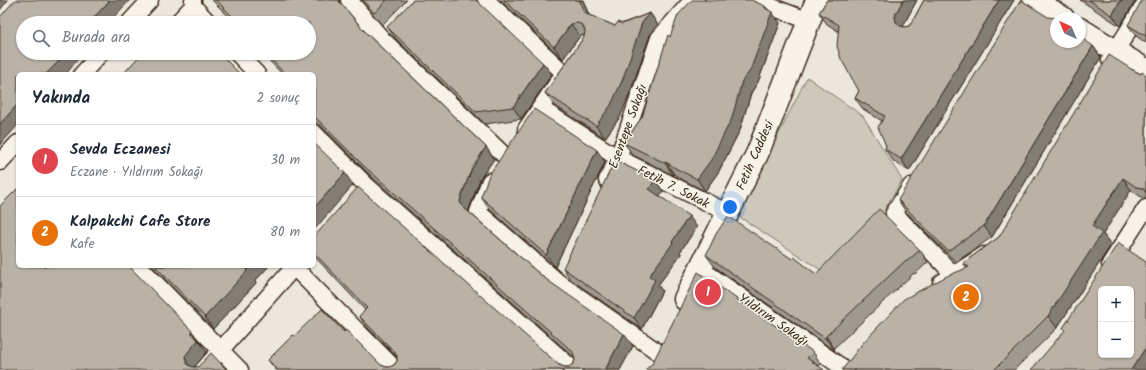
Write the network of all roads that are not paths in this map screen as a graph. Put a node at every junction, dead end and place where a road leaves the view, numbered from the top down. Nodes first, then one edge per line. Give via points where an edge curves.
1 (150, 0) edge
2 (349, 0) edge
3 (486, 0) edge
4 (696, 0) edge
5 (754, 0) edge
6 (817, 0) edge
7 (1027, 2) edge
8 (1146, 2) edge
9 (193, 3) edge
10 (1050, 12) edge
11 (135, 16) edge
12 (183, 16) edge
13 (203, 16) edge
14 (809, 21) junction
15 (1086, 33) edge
16 (1115, 51) junction
17 (95, 60) edge
18 (244, 60) edge
19 (1146, 70) edge
20 (1103, 71) edge
21 (84, 72) edge
22 (255, 72) edge
23 (540, 108) junction
24 (316, 135) edge
25 (16, 145) edge
26 (513, 147) junction
27 (618, 158) junction
28 (0, 162) edge
29 (918, 175) edge
30 (601, 192) edge
31 (1146, 208) edge
32 (728, 213) junction
33 (999, 244) edge
34 (141, 268) edge
35 (293, 268) edge
36 (295, 268) edge
37 (701, 269) junction
38 (1103, 274) edge
39 (954, 275) junction
40 (927, 292) edge
41 (676, 317) edge
42 (220, 351) junction
43 (658, 353) edge
44 (848, 367) edge
45 (203, 370) edge
46 (240, 370) edge
47 (396, 370) edge
48 (574, 370) edge

1 - 11 street
2 - 26 street
3 - 23 street via 568,67
4 - 27 street, Esentepe Sokağı via 689,4 659,38
5 - 14 street
6 - 14 street, Fetih Caddesi
7 - 10 street
8 - 16 street
9 - 12 street
9 - 13 street
14 - 32 street, Fetih Caddesi via 758,152
15 - 16 street
16 - 19 street
16 - 20 street
17 - 21 street
18 - 22 street
23 - 26 street
23 - 27 street, Fetih 7. Sokak
24 - 48 street via 361,191
25 - 28 street
26 - 43 street via 489,183 478,212
27 - 30 street, Esentepe Sokağı
27 - 32 street, Fetih 7. Sokak
29 - 39 street via 894,213
31 - 38 street
32 - 37 street, Fetih Caddesi
33 - 39 street
34 - 42 street
35 - 42 street
36 - 47 street
37 - 41 street, Fetih Caddesi
37 - 44 street, Yıldırım Sokağı
39 - 40 street
42 - 45 street
42 - 46 street

